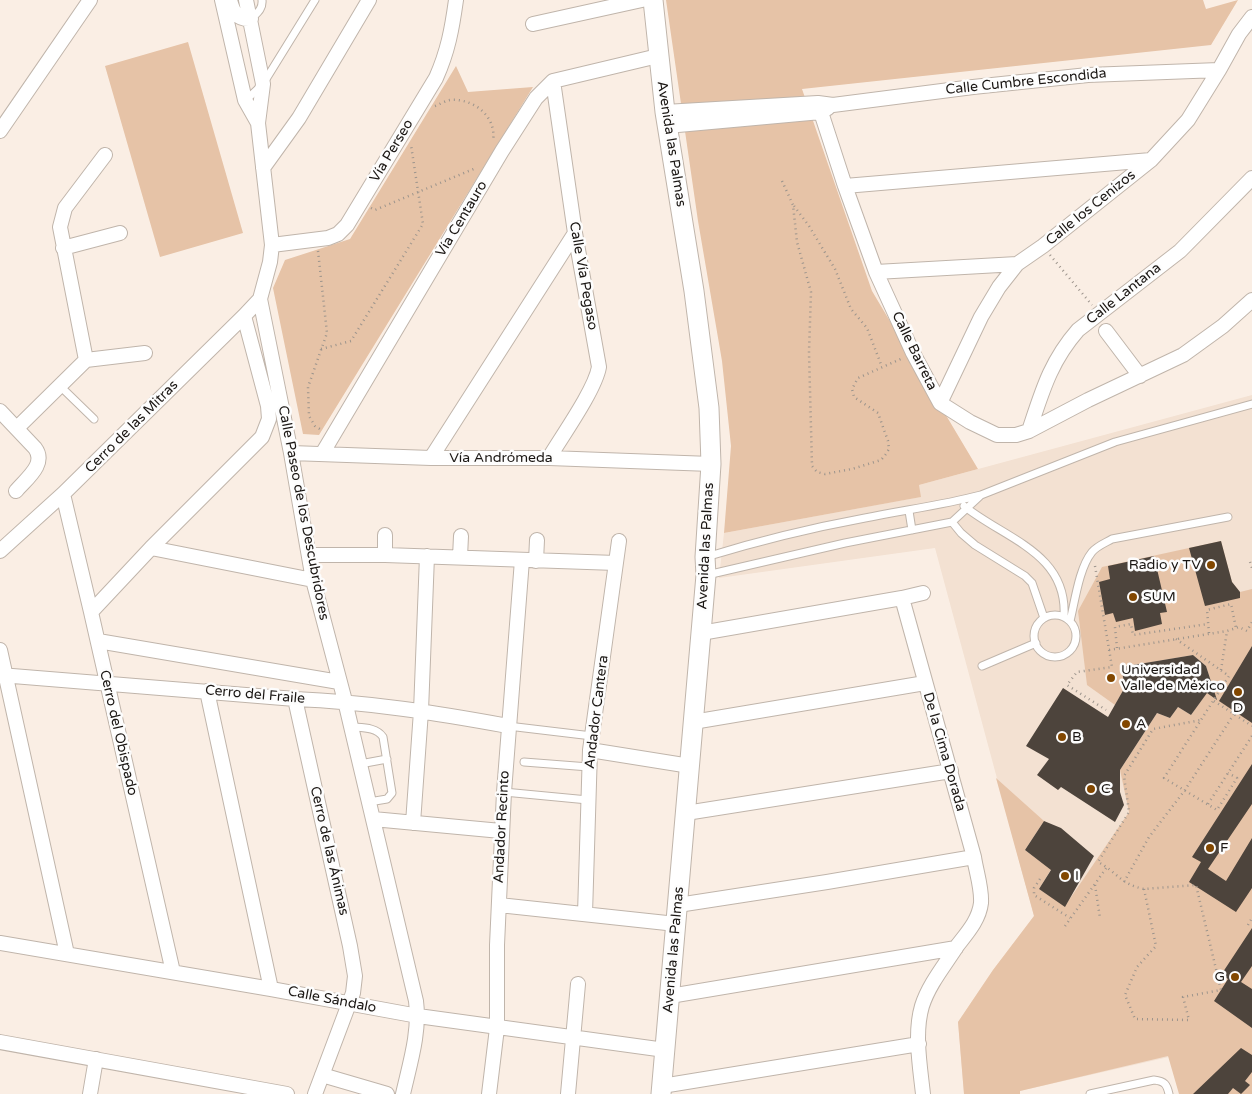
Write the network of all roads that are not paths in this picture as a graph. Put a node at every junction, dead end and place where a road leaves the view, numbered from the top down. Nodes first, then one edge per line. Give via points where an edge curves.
1 (90, 0) edge
2 (222, 0) edge
3 (230, 0) edge
4 (246, 0) edge
5 (262, 0) edge
6 (315, 0) edge
7 (369, 0) edge
8 (456, 0) edge
9 (642, 0) edge
10 (653, 0) edge
11 (1252, 17) edge
12 (251, 19) junction
13 (532, 24) dead end
14 (658, 56) junction
15 (1219, 70) junction
16 (553, 82) junction
17 (263, 84) junction
18 (245, 100) junction
19 (824, 107) junction
20 (666, 119) junction
21 (258, 123) junction
22 (0, 131) edge
23 (105, 155) dead end
24 (1151, 160) junction
25 (264, 168) junction
26 (1252, 178) edge
27 (845, 186) junction
28 (120, 232) dead end
29 (575, 233) junction
30 (272, 245) junction
31 (63, 248) junction
32 (1017, 264) junction
33 (876, 272) junction
34 (260, 299) junction
35 (1252, 300) edge
36 (244, 316) junction
37 (1106, 332) dead end
38 (145, 353) dead end
39 (86, 360) junction
40 (1140, 376) junction
41 (60, 386) junction
42 (940, 403) junction
43 (1252, 404) edge
44 (0, 411) edge
45 (94, 419) dead end
46 (17, 428) junction
47 (1030, 431) junction
48 (291, 453) junction
49 (322, 454) junction
50 (432, 458) junction
51 (549, 458) junction
52 (710, 464) junction
53 (16, 491) dead end
54 (63, 494) junction
55 (981, 495) junction
56 (958, 501) junction
57 (967, 508) junction
58 (909, 511) junction
59 (1228, 517) dead end
60 (952, 522) junction
61 (912, 530) junction
62 (385, 535) dead end
63 (461, 536) dead end
64 (537, 540) dead end
65 (619, 541) dead end
66 (151, 548) junction
67 (0, 551) edge
68 (385, 555) junction
69 (309, 556) junction
70 (428, 556) junction
71 (460, 557) junction
72 (529, 560) junction
73 (616, 563) junction
74 (706, 566) junction
75 (313, 580) junction
76 (923, 593) dead end
77 (902, 598) junction
78 (92, 612) junction
79 (1044, 618) junction
80 (1067, 619) junction
81 (701, 633) junction
82 (98, 641) junction
83 (1036, 643) junction
84 (0, 650) edge
85 (982, 666) dead end
86 (3, 675) edge
87 (339, 682) junction
88 (925, 683) junction
89 (107, 684) junction
90 (207, 691) junction
91 (295, 699) junction
92 (345, 701) junction
93 (421, 710) junction
94 (693, 722) junction
95 (508, 726) junction
96 (351, 727) junction
97 (592, 736) junction
98 (590, 750) junction
99 (387, 759) junction
100 (524, 762) dead end
101 (360, 764) junction
102 (690, 766) junction
103 (589, 767) junction
104 (950, 771) junction
105 (504, 792) junction
106 (588, 800) junction
107 (369, 802) junction
108 (686, 813) junction
109 (373, 819) junction
110 (412, 823) junction
111 (501, 831) junction
112 (974, 857) junction
113 (499, 905) junction
114 (678, 905) junction
115 (585, 914) junction
116 (676, 924) junction
117 (0, 942) edge
118 (956, 948) junction
119 (67, 954) junction
120 (173, 972) junction
121 (578, 984) dead end
122 (271, 989) junction
123 (670, 996) junction
124 (349, 1004) junction
125 (418, 1016) junction
126 (497, 1028) junction
127 (573, 1038) junction
128 (0, 1042) edge
129 (919, 1044) junction
130 (665, 1050) junction
131 (96, 1059) junction
132 (322, 1075) junction
133 (661, 1090) edge
134 (90, 1094) edge
135 (287, 1094) edge
136 (315, 1094) edge
137 (387, 1094) edge
138 (403, 1094) edge
139 (489, 1094) edge
140 (568, 1094) edge
141 (923, 1094) edge
142 (1090, 1094) edge
143 (1169, 1094) edge

1 - 22 street
2 - 18 street, Calle Paseo de los Descubridores
3 - 12 street via 238,17
4 - 12 street, Calle Paseo de los Descubridores
5 - 12 lane via 260,9
6 - 17 lane
7 - 25 street via 299,118
8 - 30 street, Vía Perseo via 452,33 436,78 347,225 328,238
9 - 13 street
10 - 14 street, Avenida las Palmas
11 - 15 street, Calle los Cenizos
12 - 17 street, Calle Paseo de los Descubridores
14 - 16 street
14 - 20 street, Avenida las Palmas
15 - 19 street, Calle Cumbre Escondida via 1088,75
15 - 24 street, Calle los Cenizos via 1188,120
16 - 29 street, Calle Vía Pegaso
16 - 49 street, Vía Centauro via 536,98 502,151
17 - 18 lane
17 - 21 street, Calle Paseo de los Descubridores
18 - 21 street, Calle Paseo de los Descubridores
19 - 20 street, Calle Cumbre Escondida
19 - 27 street, Calle Barreta
20 - 52 street, Avenida las Palmas via 709,408
21 - 25 street, Calle Paseo de los Descubridores
23 - 31 street via 62,215 60,233
24 - 27 street
24 - 32 street, Calle los Cenizos
25 - 30 street, Calle Paseo de los Descubridores
26 - 47 street, Calle Lantana via 1180,251 1078,330 1052,366
27 - 33 street, Calle Barreta
28 - 31 street
29 - 50 street
29 - 51 street, Calle Vía Pegaso via 599,367 591,388
30 - 34 street, Calle Paseo de los Descubridores
31 - 39 street
32 - 33 street
32 - 42 street, Calle los Cenizos via 981,317
33 - 42 street, Calle Barreta
34 - 36 street, Cerro de las Mitras
34 - 48 street, Calle Paseo de los Descubridores
35 - 40 street, Calle Barreta via 1183,355
36 - 54 street, Cerro de las Mitras
36 - 66 street via 268,406 269,419 262,437
37 - 40 street
38 - 39 street
39 - 41 street
40 - 47 street, Calle Barreta
41 - 45 lane
41 - 46 street
42 - 47 street, Calle Barreta via 997,435
43 - 55 lane via 1115,442
44 - 46 street
46 - 53 street via 38,452 40,459
48 - 49 street, Vía Andrómeda
48 - 69 street, Calle Paseo de los Descubridores
49 - 50 street, Vía Andrómeda
50 - 51 street, Vía Andrómeda
51 - 52 street, Vía Andrómeda
52 - 74 street, Avenida las Palmas
54 - 67 street, Cerro de las Mitras
54 - 78 street, Cerro del Obispado
55 - 56 lane
55 - 57 lane
56 - 57 lane
56 - 58 lane
57 - 60 lane
57 - 80 lane via 1030,549 1048,565 1063,594
58 - 61 lane
58 - 74 lane via 749,544
59 - 80 lane via 1112,539 1092,552 1080,577
60 - 61 lane
60 - 79 lane via 975,545 1032,583
61 - 74 lane via 781,557
62 - 68 street
63 - 71 street
64 - 72 street, Andador Recinto
65 - 73 street, Andador Cantera
66 - 75 street
66 - 78 street
68 - 69 street
68 - 70 street
69 - 75 street, Calle Paseo de los Descubridores
70 - 71 street
70 - 93 street
71 - 72 street
72 - 73 street
72 - 95 street, Andador Recinto
73 - 97 street, Andador Cantera
74 - 81 street, Avenida las Palmas
75 - 87 street, Calle Paseo de los Descubridores
76 - 77 street
77 - 81 street
77 - 88 street, De la Cima Dorada
78 - 82 street, Cerro del Obispado
79 - 80 lane via 1058,615
79 - 83 lane via 1036,629
80 - 83 lane via 1074,626 1076,640 1070,652 1051,656 1044,654
81 - 94 street, Avenida las Palmas
82 - 87 street
82 - 89 street, Cerro del Obispado
83 - 85 lane
84 - 86 street
86 - 89 street, Cerro del Fraile
86 - 119 street
87 - 92 street, Calle Paseo de los Descubridores
88 - 94 street
88 - 104 street, De la Cima Dorada
89 - 90 street, Cerro del Fraile
89 - 120 street, Cerro del Obispado
90 - 91 street, Cerro del Fraile
90 - 122 street
91 - 92 street, Cerro del Fraile
91 - 124 street, Cerro de las Ánimas via 353,961 354,984
92 - 93 street, Cerro del Fraile
92 - 96 street, Calle Paseo de los Descubridores
93 - 95 street, Cerro del Fraile
93 - 110 street
94 - 102 street, Avenida las Palmas
95 - 97 lane
95 - 105 street, Andador Recinto
96 - 99 lane via 379,732
96 - 101 street, Calle Paseo de los Descubridores
97 - 98 street, Andador Cantera
98 - 102 street
98 - 103 street, Andador Cantera
99 - 101 lane
99 - 107 lane via 392,793 387,799
100 - 103 lane
101 - 107 street, Calle Paseo de los Descubridores
102 - 108 street, Avenida las Palmas
103 - 106 street, Andador Cantera
104 - 108 street
104 - 112 street, De la Cima Dorada
105 - 106 lane
105 - 111 street, Andador Recinto
106 - 115 street, Andador Cantera
107 - 109 street, Calle Paseo de los Descubridores
108 - 114 street, Avenida las Palmas
109 - 110 street
109 - 125 street, Calle Paseo de los Descubridores
110 - 111 street
111 - 113 street, Andador Recinto
112 - 114 street
112 - 118 street, De la Cima Dorada via 981,900 979,912
113 - 115 street
113 - 126 street, Andador Recinto
114 - 116 street, Avenida las Palmas
115 - 116 street
116 - 123 street, Avenida las Palmas
117 - 119 street, Calle Sándalo
118 - 123 street
118 - 129 street, De la Cima Dorada via 922,1006
119 - 120 street, Calle Sándalo
120 - 122 street, Calle Sándalo
121 - 127 street
122 - 124 street, Calle Sándalo
123 - 130 street, Avenida las Palmas
124 - 125 street, Calle Sándalo
124 - 132 street, Cerro de las Ánimas
125 - 126 street, Calle Sándalo
125 - 138 street, Calle Paseo de los Descubridores
126 - 127 street, Calle Sándalo
126 - 139 street, Andador Recinto
127 - 130 street, Calle Sándalo
127 - 140 street
128 - 131 street
129 - 133 street
129 - 141 street, De la Cima Dorada
130 - 133 street, Avenida las Palmas
131 - 134 street
131 - 135 street
132 - 136 street, Cerro de las Ánimas
132 - 137 street
142 - 143 lane via 1154,1080 1164,1082

